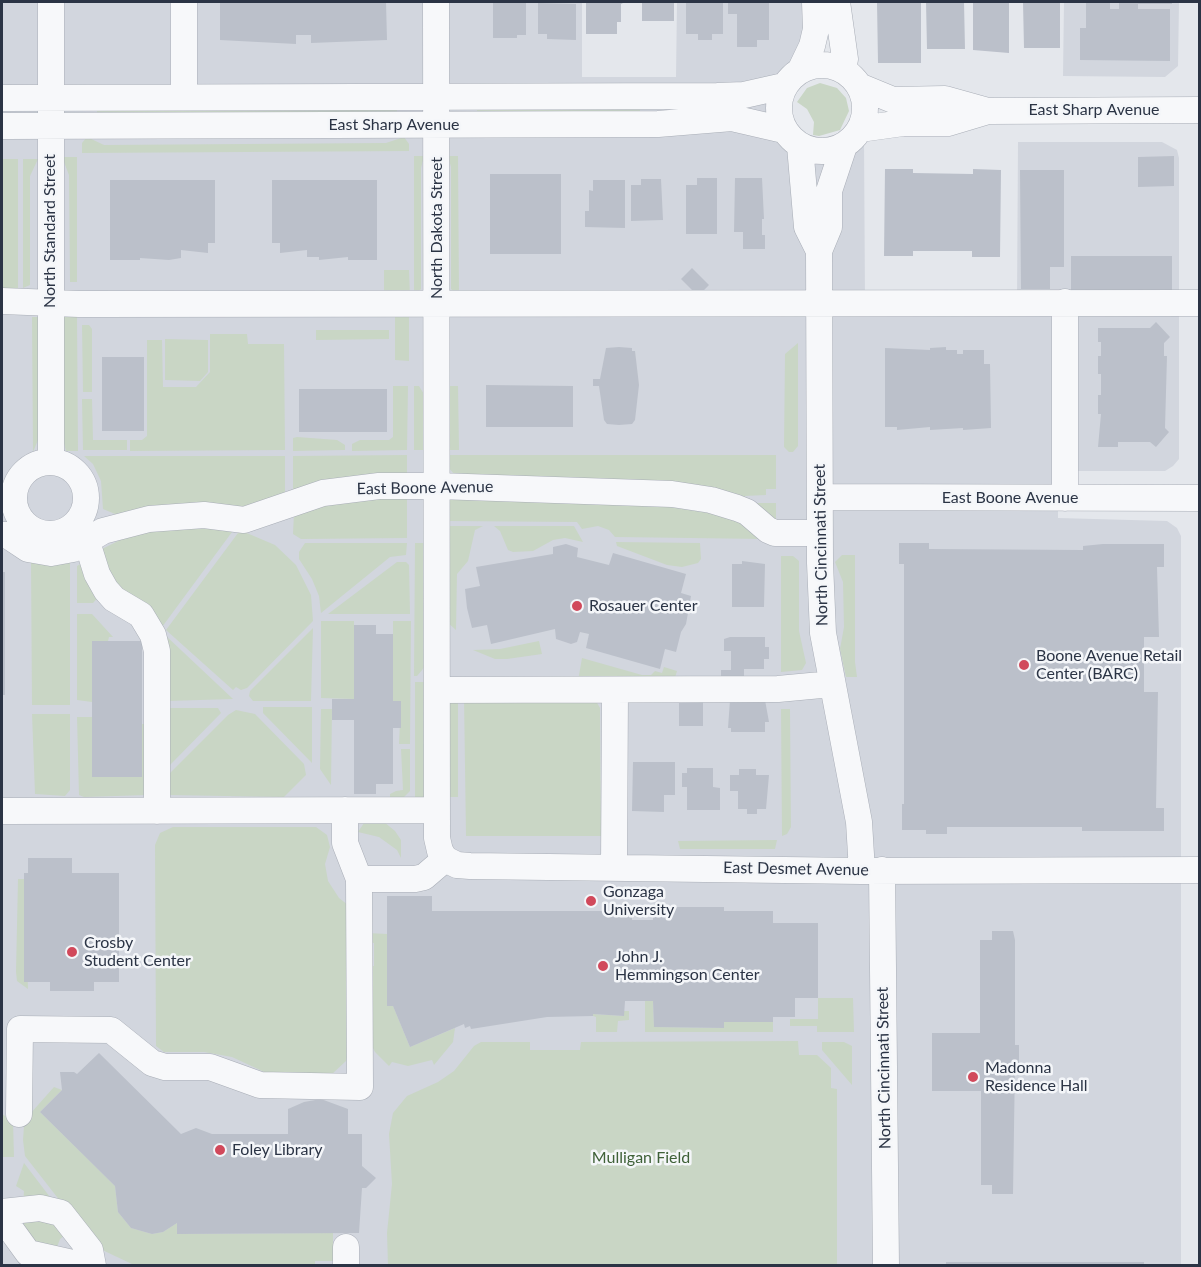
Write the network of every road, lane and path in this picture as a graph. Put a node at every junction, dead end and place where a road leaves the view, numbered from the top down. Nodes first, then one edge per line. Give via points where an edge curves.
1 (51, 2) edge
2 (184, 2) edge
3 (436, 2) edge
4 (815, 2) edge
5 (837, 2) edge
6 (792, 78) junction
7 (851, 78) junction
8 (437, 96) junction
9 (184, 97) junction
10 (2, 98) edge
11 (51, 98) junction
12 (1200, 110) edge
13 (988, 111) junction
14 (436, 124) junction
15 (2, 126) edge
16 (51, 126) junction
17 (852, 137) junction
18 (792, 138) junction
19 (819, 251) junction
20 (2, 301) edge
21 (50, 301) junction
22 (820, 302) junction
23 (1065, 302) junction
24 (1200, 303) edge
25 (437, 304) junction
26 (51, 461) dead end
27 (438, 486) junction
28 (820, 497) junction
29 (1065, 498) junction
30 (1200, 498) edge
31 (819, 533) junction
32 (2, 535) edge
33 (87, 542) junction
34 (832, 684) junction
35 (437, 690) junction
36 (615, 690) junction
37 (345, 810) junction
38 (438, 810) junction
39 (2, 811) edge
40 (157, 811) junction
41 (445, 859) junction
42 (614, 867) junction
43 (872, 870) junction
44 (1200, 870) edge
45 (359, 879) junction
46 (20, 1114) dead end
47 (2, 1212) edge
48 (2, 1217) edge
49 (86, 1266) edge
50 (93, 1266) edge
51 (886, 1266) edge

1 - 11 street, North Standard Street
2 - 9 street
3 - 8 street, North Dakota Street
4 - 6 street via 812,46
5 - 7 street
6 - 7 street via 822,64
6 - 8 street, East Sharp Avenue via 744,95
6 - 18 street via 778,108
7 - 13 street, East Sharp Avenue via 893,100 945,99
7 - 17 street via 865,108
8 - 9 street, East Sharp Avenue
8 - 14 street, North Dakota Street
9 - 11 street, East Sharp Avenue
10 - 11 street, East Sharp Avenue
11 - 16 street, North Standard Street
12 - 13 street, East Sharp Avenue
13 - 17 street, East Sharp Avenue via 948,123 903,123
14 - 16 street, East Sharp Avenue
14 - 18 street, East Sharp Avenue via 658,124 732,118
14 - 25 street, North Dakota Street
15 - 16 street, East Sharp Avenue
16 - 21 street, North Standard Street
17 - 18 street via 822,151
17 - 19 street, North Cincinnati Street via 829,190 829,227
18 - 19 street, North Cincinnati Street via 807,227
19 - 22 street, North Cincinnati Street
20 - 21 street
21 - 25 street
21 - 26 street, North Standard Street
22 - 23 street
22 - 25 street
22 - 28 street, North Cincinnati Street
23 - 24 street
23 - 29 street
25 - 27 street, North Dakota Street
27 - 31 street, East Boone Avenue via 672,494 737,508 775,533
27 - 33 street, East Boone Avenue via 378,486 323,493 244,520 204,515 149,519 103,531
27 - 35 street, North Dakota Street
28 - 29 street, East Boone Avenue
28 - 31 street, North Cincinnati Street
29 - 30 street, East Boone Avenue
31 - 34 street, North Cincinnati Street via 821,615
32 - 33 street, East Boone Avenue via 28,549 51,553
33 - 40 street via 106,590 141,615 153,635 157,651
34 - 36 street via 778,689
34 - 43 street, North Cincinnati Street
35 - 36 street
35 - 38 street, North Dakota Street
36 - 42 street
37 - 38 street
37 - 40 street
37 - 45 street via 345,843
38 - 41 street via 438,842
39 - 40 street
41 - 42 street, East Desmet Avenue via 470,866
41 - 45 street via 424,877
42 - 43 street, East Desmet Avenue
43 - 44 street, East Desmet Avenue
43 - 51 street, North Cincinnati Street
45 - 46 street via 360,1087 260,1085 210,1067 165,1067 152,1063 111,1030 20,1029
47 - 50 street via 40,1208 61,1213 90,1250
48 - 49 street via 28,1253

